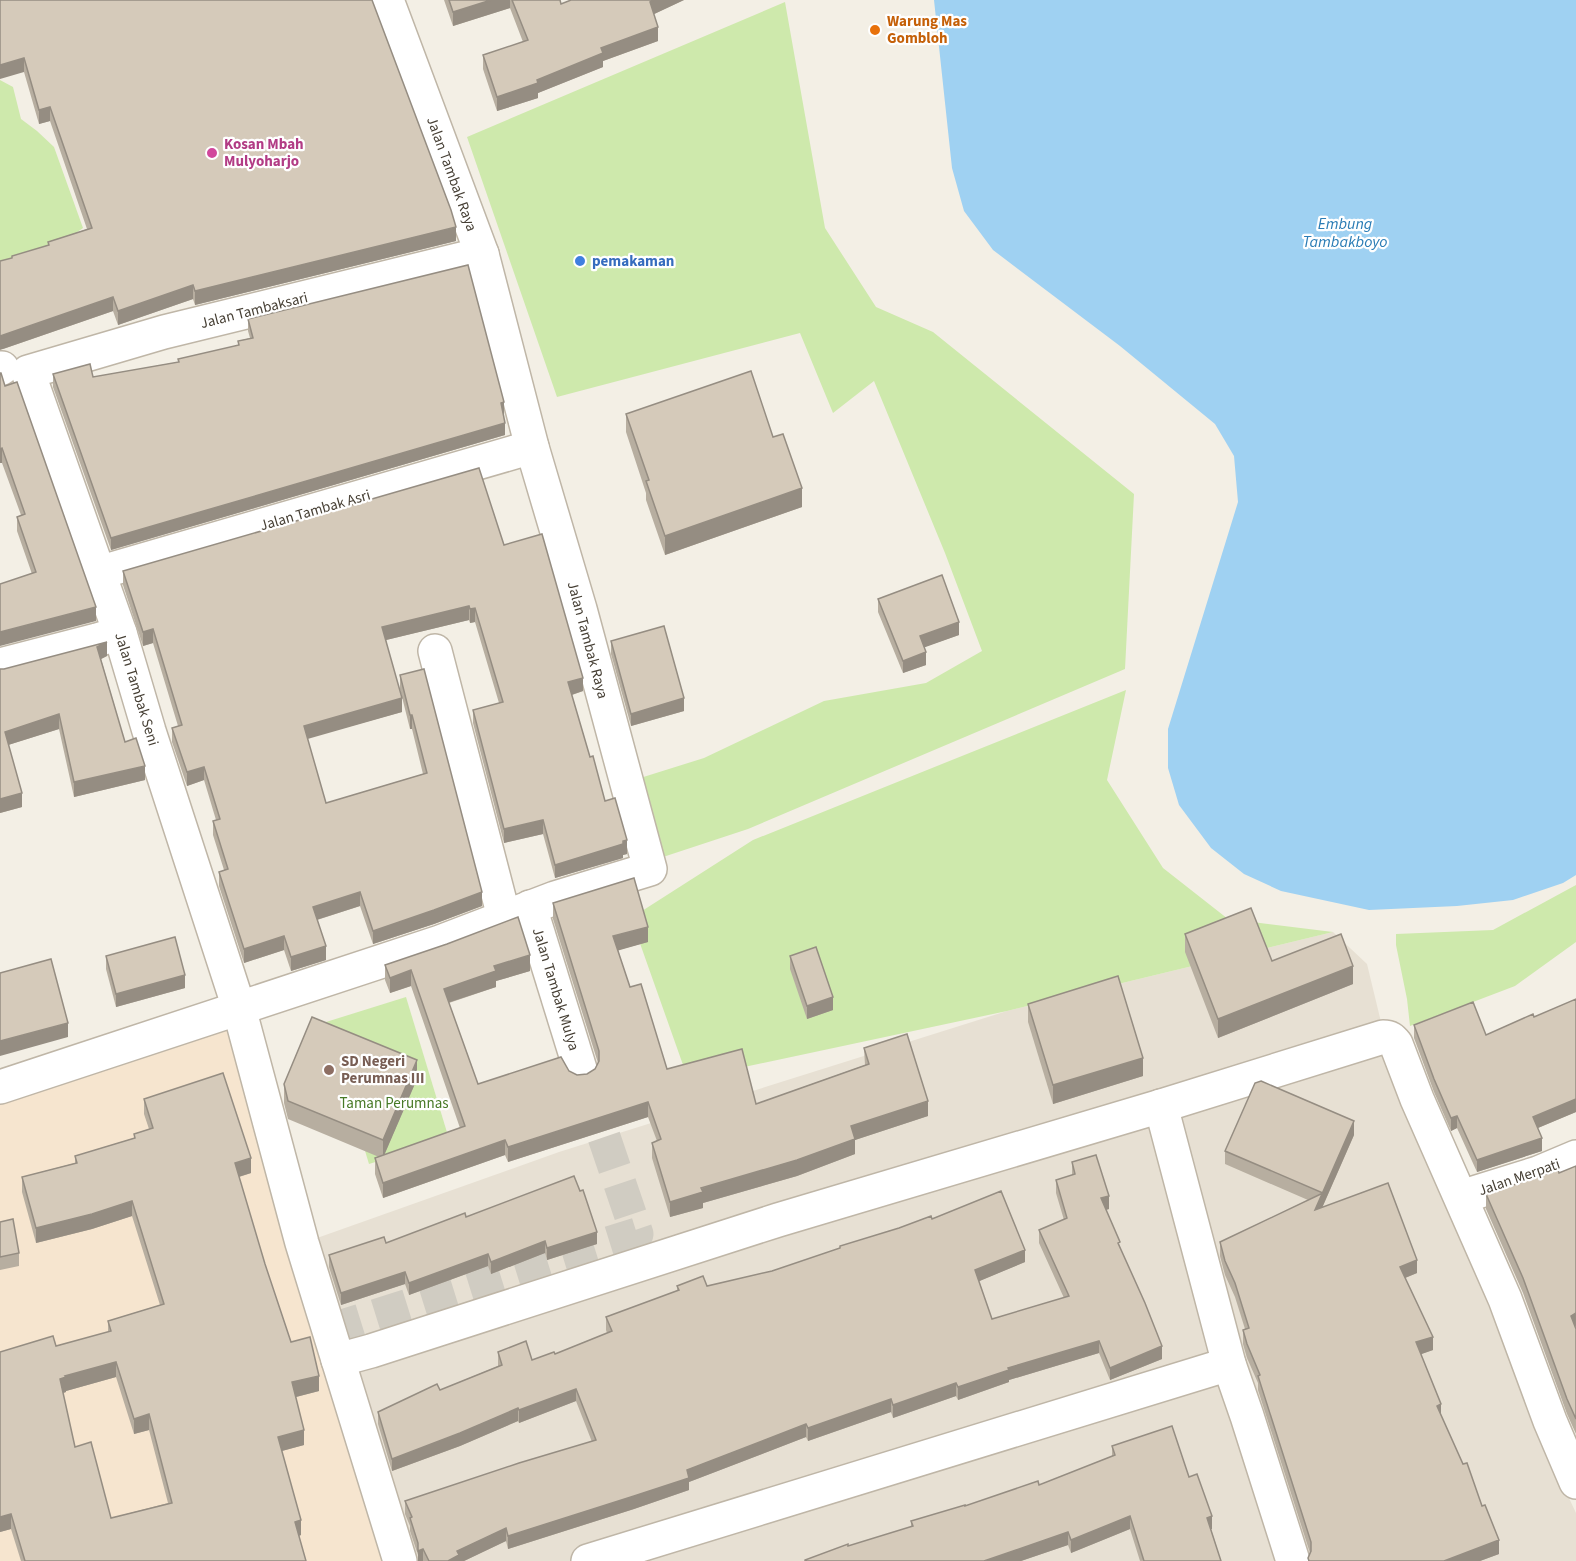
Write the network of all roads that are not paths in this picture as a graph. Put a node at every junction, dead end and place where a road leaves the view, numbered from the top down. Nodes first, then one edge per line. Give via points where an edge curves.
1 (387, 0) edge
2 (482, 254) junction
3 (10, 370) edge
4 (532, 447) junction
5 (98, 573) junction
6 (120, 633) junction
7 (435, 651) dead end
8 (0, 665) edge
9 (517, 912) junction
10 (239, 1008) junction
11 (581, 1072) tunnel mouth
12 (0, 1087) edge
13 (1161, 1106) junction
14 (1576, 1157) edge
15 (1461, 1197) junction
16 (338, 1360) junction
17 (1229, 1364) junction
18 (1576, 1482) edge
19 (400, 1561) edge
20 (588, 1561) edge
21 (1293, 1561) edge

1 - 2 street, Jalan Tambak Raya
2 - 3 street, Jalan Tambaksari via 62,361
2 - 4 street, Jalan Tambak Raya
3 - 5 street, Jalan Tambak Seni
4 - 5 street, Jalan Tambak Asri
4 - 9 street, Jalan Tambak Raya via 650,868
5 - 6 street, Jalan Tambak Seni
6 - 8 street
6 - 10 street, Jalan Tambak Seni
7 - 9 street, Jalan Tambak Mulya
9 - 10 street, Jalan Tambak Raya via 440,942
9 - 11 street, Jalan Tambak Mulya
10 - 12 street, Jalan Tambak Raya
10 - 16 street, Jalan Tambak Seni
13 - 15 street via 1388,1037 1396,1044
13 - 16 street via 778,1220
13 - 17 street
14 - 15 street, Jalan Merpati
15 - 18 street
16 - 19 street, Jalan Tambak Seni
17 - 20 street
17 - 21 street

